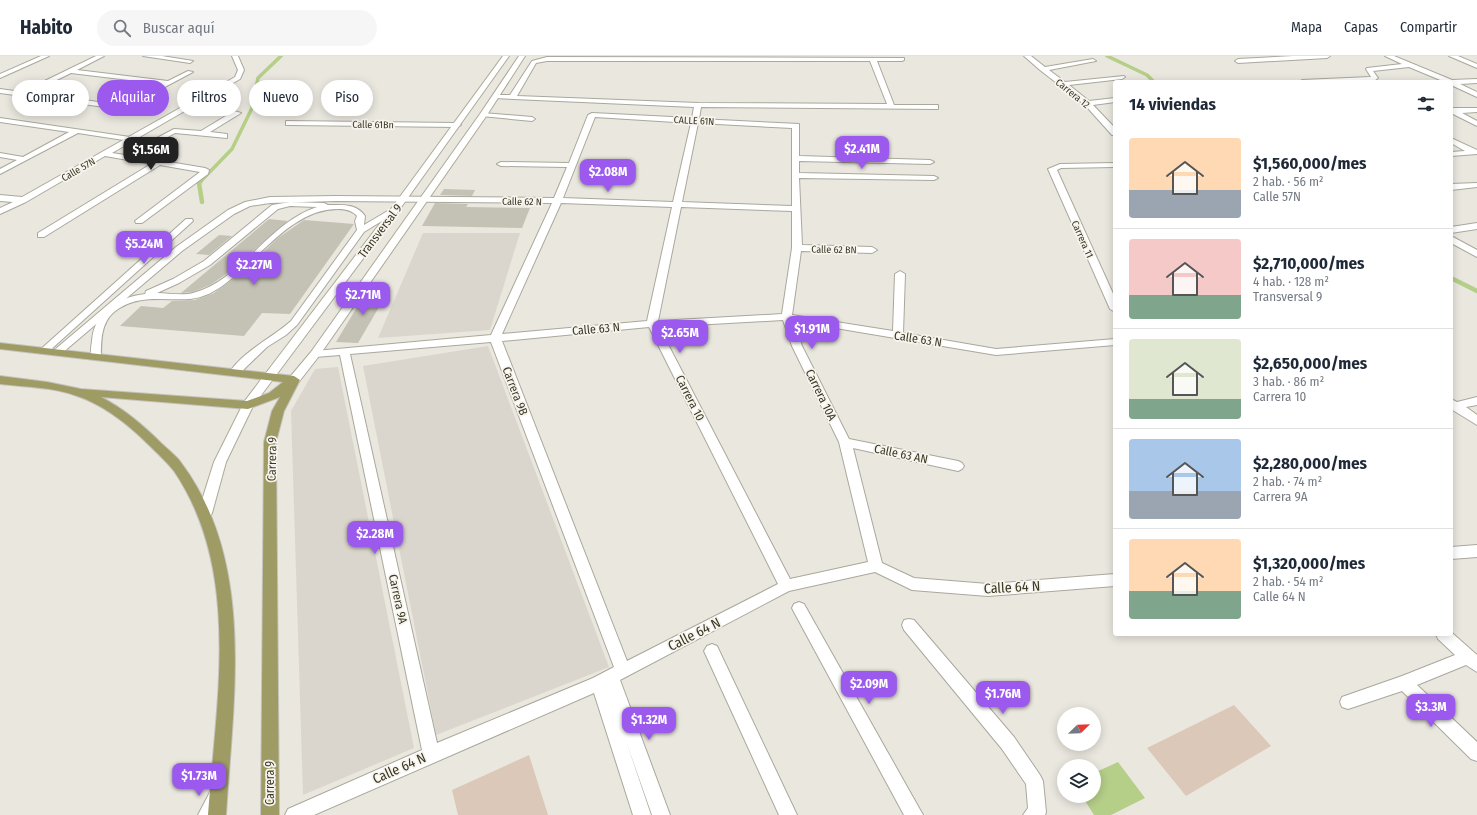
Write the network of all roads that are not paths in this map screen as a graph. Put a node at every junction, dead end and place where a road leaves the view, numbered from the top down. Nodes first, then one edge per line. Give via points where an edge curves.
1 (46, 56) edge
2 (101, 56) edge
3 (146, 56) edge
4 (235, 56) edge
5 (506, 56) edge
6 (522, 56) edge
7 (1027, 56) edge
8 (1327, 56) edge
9 (1388, 56) edge
10 (1452, 56) edge
11 (902, 59) dead end
12 (873, 60) junction
13 (190, 61) dead end
14 (1093, 61) dead end
15 (1238, 61) dead end
16 (1411, 65) junction
17 (1477, 66) edge
18 (1042, 69) junction
19 (0, 70) edge
20 (71, 71) junction
21 (10, 72) junction
22 (190, 72) dead end
23 (0, 76) edge
24 (1122, 77) dead end
25 (52, 80) edge
26 (144, 80) edge
27 (1350, 80) edge
28 (1446, 80) edge
29 (1477, 81) edge
30 (1453, 82) edge
31 (169, 83) edge
32 (1453, 83) edge
33 (1063, 84) junction
34 (0, 91) edge
35 (12, 93) edge
36 (1477, 95) edge
37 (496, 97) junction
38 (514, 97) junction
39 (1113, 100) edge
40 (1088, 103) junction
41 (698, 105) junction
42 (891, 106) junction
43 (935, 106) dead end
44 (1477, 110) edge
45 (1453, 111) edge
46 (1453, 112) edge
47 (483, 115) junction
48 (231, 116) edge
49 (532, 119) dead end
50 (0, 120) edge
51 (694, 121) junction
52 (289, 123) dead end
53 (1477, 124) edge
54 (457, 125) junction
55 (796, 126) joint
56 (77, 131) junction
57 (1113, 132) edge
58 (203, 133) junction
59 (224, 136) dead end
60 (130, 140) junction
61 (1453, 141) edge
62 (1475, 152) edge
63 (105, 154) junction
64 (1453, 154) edge
65 (0, 155) edge
66 (127, 157) junction
67 (795, 158) junction
68 (24, 159) junction
69 (159, 162) junction
70 (930, 162) dead end
71 (501, 164) dead end
72 (573, 165) junction
73 (1113, 165) edge
74 (0, 172) edge
75 (795, 175) junction
76 (934, 178) dead end
77 (1477, 185) edge
78 (1453, 187) edge
79 (0, 198) edge
80 (404, 199) junction
81 (424, 199) junction
82 (23, 200) junction
83 (558, 202) junction
84 (676, 204) junction
85 (331, 206) junction
86 (797, 209) junction
87 (0, 211) edge
88 (394, 211) junction
89 (139, 221) dead end
90 (189, 221) dead end
91 (1477, 226) edge
92 (361, 230) junction
93 (1453, 230) edge
94 (41, 235) dead end
95 (1453, 240) edge
96 (797, 248) junction
97 (872, 250) dead end
98 (1477, 254) edge
99 (900, 274) dead end
100 (137, 297) junction
101 (1113, 305) edge
102 (788, 317) junction
103 (652, 324) junction
104 (898, 336) junction
105 (495, 337) junction
106 (1113, 342) edge
107 (0, 346) edge
108 (44, 351) junction
109 (344, 351) junction
110 (57, 352) junction
111 (315, 354) junction
112 (96, 357) junction
113 (234, 373) junction
114 (268, 377) junction
115 (0, 380) edge
116 (294, 380) junction
117 (76, 391) junction
118 (1477, 401) edge
119 (1453, 404) edge
120 (248, 405) junction
121 (1477, 421) edge
122 (844, 442) junction
123 (958, 466) dead end
124 (205, 513) junction
125 (1453, 553) edge
126 (1474, 554) edge
127 (876, 566) junction
128 (1113, 580) edge
129 (786, 586) junction
130 (800, 608) dead end
131 (909, 625) dead end
132 (1445, 636) edge
133 (712, 651) dead end
134 (1472, 661) edge
135 (611, 677) junction
136 (1404, 683) junction
137 (1348, 702) dead end
138 (1477, 753) edge
139 (431, 754) junction
140 (218, 793) junction
141 (207, 815) edge
142 (217, 815) edge
143 (270, 815) edge
144 (294, 815) edge
145 (642, 815) edge
146 (660, 815) edge
147 (788, 815) edge
148 (914, 815) edge
149 (1032, 815) edge

1 - 21 street
2 - 20 lane
3 - 13 lane
4 - 60 street, Calle 57N via 241,70 238,78
5 - 54 street, Transversal 9
6 - 37 street, Transversal 9
7 - 18 street, Carrera 12
8 - 15 street
9 - 16 street
10 - 17 street
11 - 12 street
12 - 38 street via 547,59 534,62
12 - 42 street
14 - 18 street
16 - 27 street via 1369,69 1376,78
16 - 28 street
18 - 33 street, Carrera 12
19 - 21 street
20 - 25 lane
20 - 26 lane
21 - 23 street
22 - 31 lane
24 - 33 street
29 - 30 street
32 - 36 street
33 - 40 street, Carrera 12
34 - 35 lane
37 - 38 street
37 - 47 street, Transversal 9
38 - 41 street
39 - 40 street
40 - 57 street, Carrera 12
41 - 42 street
41 - 51 street
42 - 43 street
44 - 45 street
46 - 53 street
47 - 49 lane
47 - 81 street, Transversal 9
48 - 58 street
50 - 56 lane
51 - 55 street, CALLE 61N
51 - 72 street, CALLE 61N via 592,115
51 - 84 street
52 - 54 street, Calle 61Bn
54 - 80 street, Transversal 9
55 - 67 street, Carrera 10A
56 - 60 lane
56 - 68 lane
58 - 59 street
58 - 66 street via 174,131
60 - 63 street, Calle 57N
61 - 62 street
62 - 64 street
63 - 66 street
63 - 82 street, Calle 57N
65 - 68 lane
66 - 69 street
67 - 70 street
67 - 75 street, Carrera 10A
68 - 74 lane
69 - 89 street via 205,172
69 - 94 street
71 - 72 street
72 - 83 street
73 - 101 street, Carrera 11 via 1060,166 1052,169
75 - 76 street
75 - 86 street, Carrera 10A
77 - 78 street
79 - 82 street
80 - 81 street, Calle 62 N
80 - 88 street, Transversal 9
80 - 110 street, Calle 62 N via 270,200 248,204 231,212 179,249
81 - 83 street, Calle 62 N
81 - 111 street, Transversal 9
82 - 87 street, Calle 57N
83 - 84 street, Calle 62 N
83 - 105 street
84 - 86 street, Calle 62 N
84 - 103 street
85 - 92 lane via 355,210 361,216
85 - 100 lane via 308,203 275,208 207,263 176,281
85 - 100 lane via 313,210 298,218 238,270 207,291 192,296
86 - 96 street, Carrera 10A
88 - 92 lane
88 - 114 street, Transversal 9 via 288,354
90 - 108 lane
91 - 93 street
92 - 113 lane via 294,323 264,345
95 - 98 street
96 - 97 street, Calle 62 BN
96 - 102 street, Carrera 10A
99 - 104 street
100 - 112 lane via 111,310 99,325
102 - 103 street, Calle 63 N
102 - 104 street, Calle 63 N
102 - 122 street, Carrera 10A via 797,346
103 - 105 street, Calle 63 N
103 - 129 street, Carrera 10
104 - 106 street, Calle 63 N via 996,352
105 - 109 street, Calle 63 N
105 - 135 street, Carrera 9B
107 - 108 main road
108 - 110 main road
109 - 111 street, Calle 63 N
109 - 139 street, Carrera 9A
110 - 112 main road
111 - 116 street, Transversal 9
112 - 113 main road
113 - 114 main road
114 - 116 main road
114 - 120 street, Transversal 9
115 - 117 main road
116 - 120 main road via 273,396
116 - 143 main road, Carrera 9 via 278,411 270,442
117 - 120 main road
117 - 124 main road via 107,406 166,452 189,483
118 - 119 street
119 - 121 street
120 - 124 street, Transversal 9 via 220,462
122 - 123 street, Calle 63 AN
122 - 127 street, Carrera 10A
124 - 140 main road via 224,581 228,645
125 - 126 street
127 - 128 street, Calle 64 N via 912,584 988,590
127 - 129 street, Calle 64 N
129 - 135 street, Calle 64 N
130 - 148 street
131 - 149 street via 1008,742 1034,780 1037,812
132 - 134 street
133 - 147 street
134 - 136 street
135 - 139 street, Calle 64 N
135 - 145 street
135 - 146 street
136 - 137 street
136 - 138 street
139 - 144 street, Calle 64 N
140 - 141 street
140 - 142 main road

